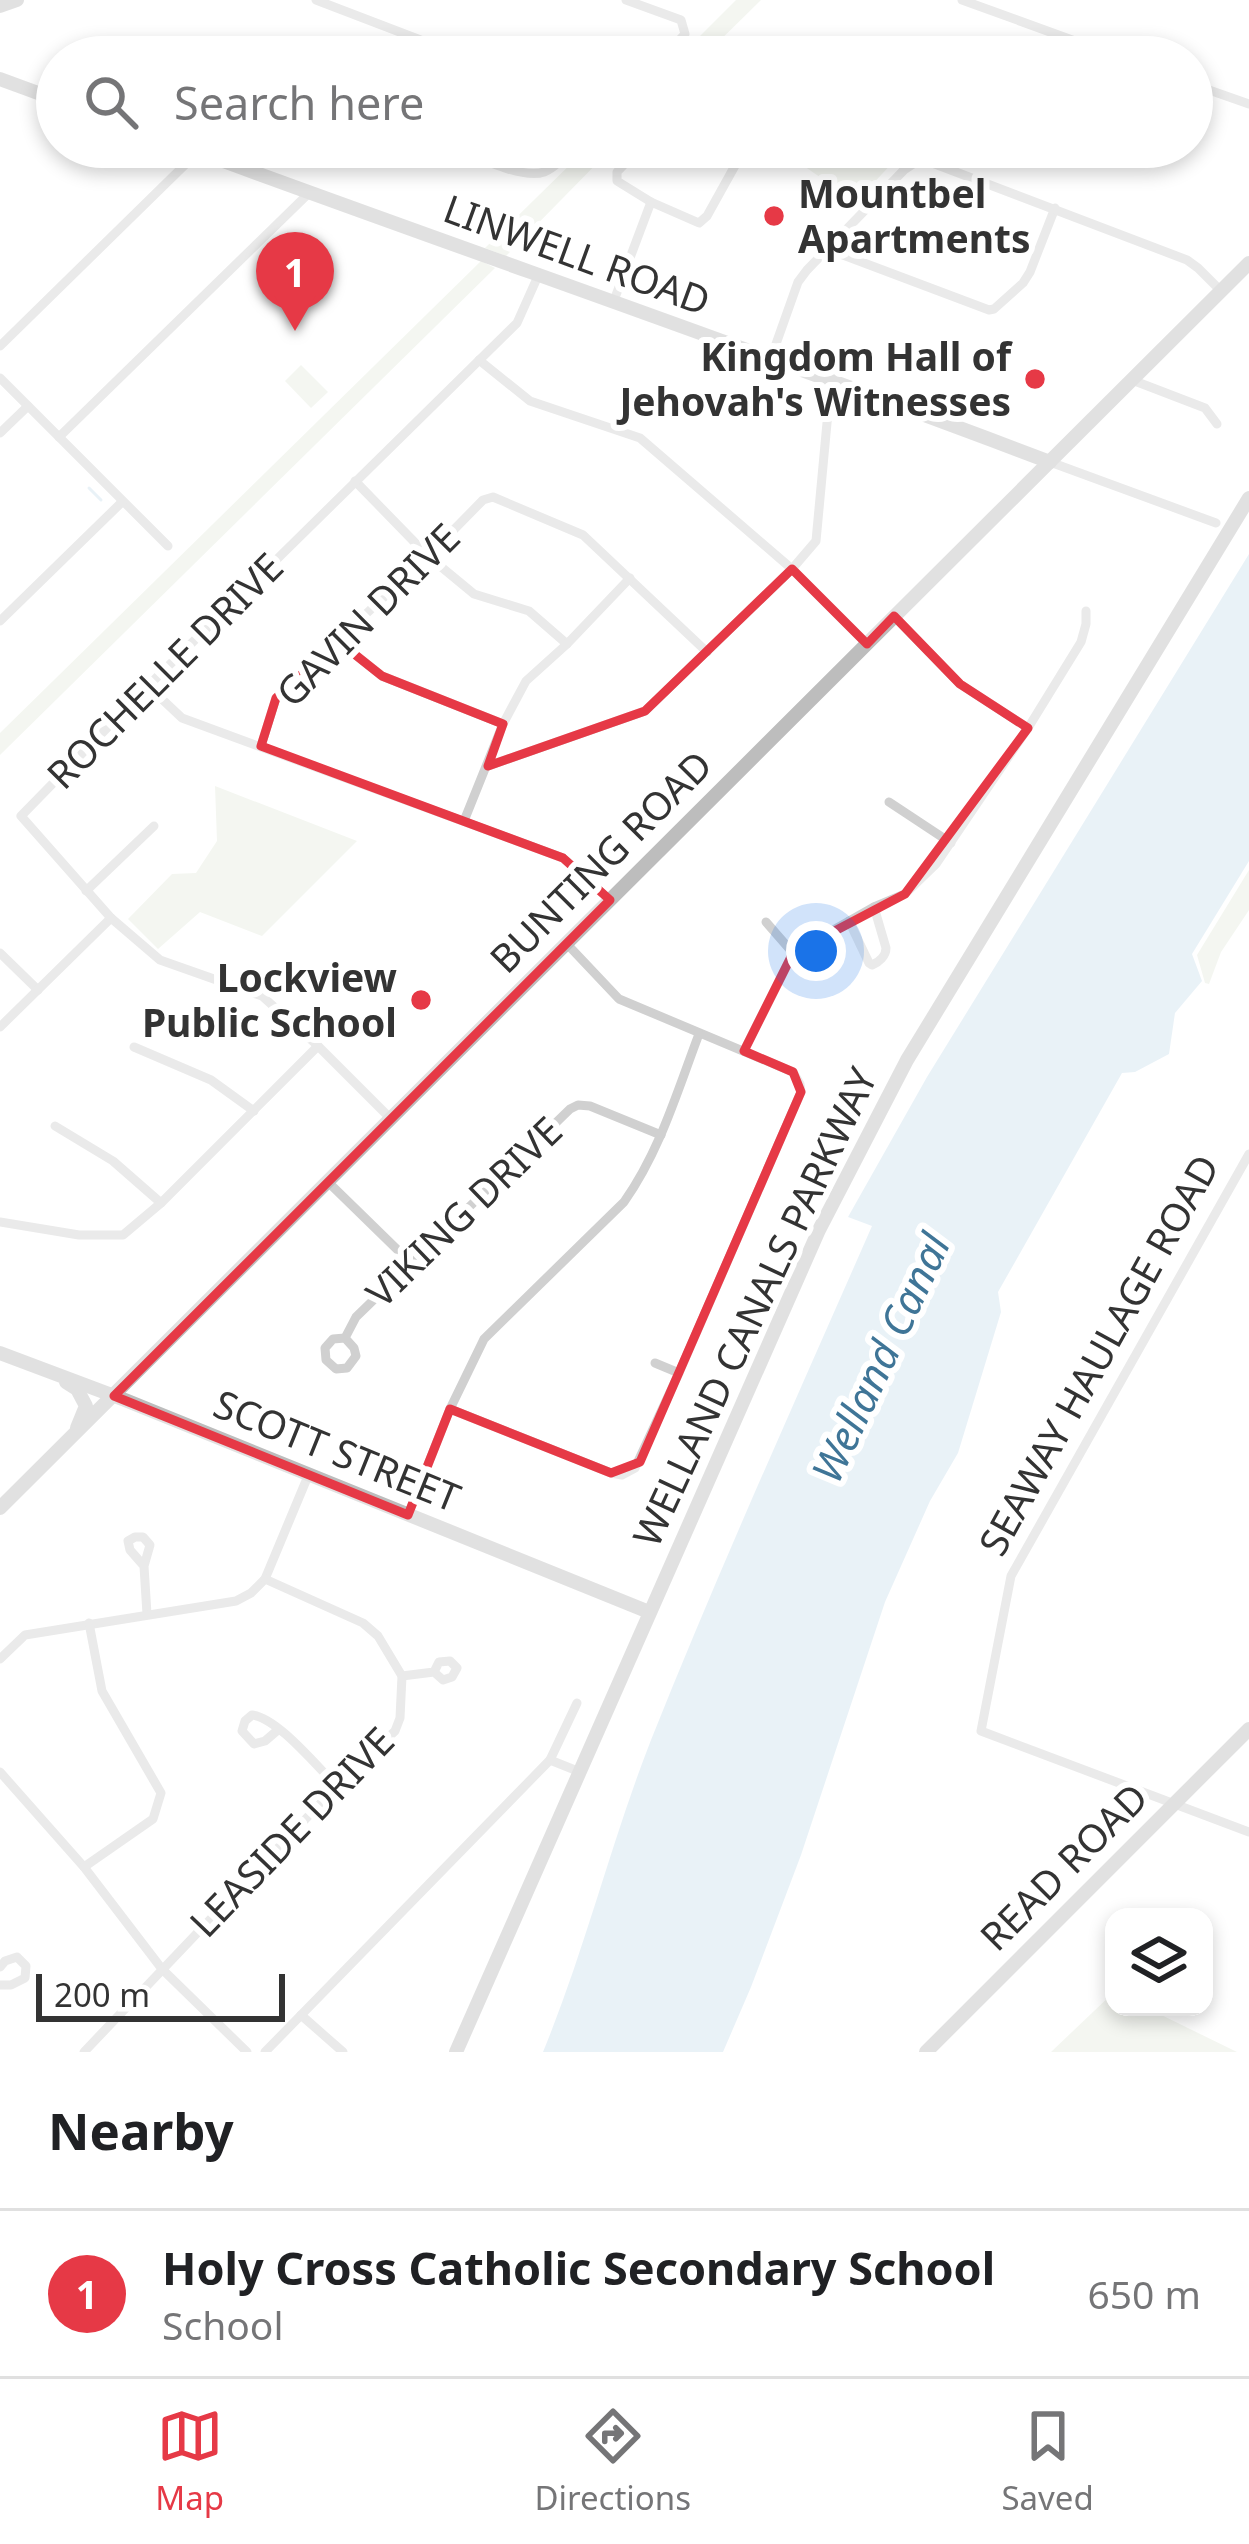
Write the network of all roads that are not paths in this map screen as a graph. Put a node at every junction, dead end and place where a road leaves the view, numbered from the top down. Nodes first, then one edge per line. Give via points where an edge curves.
1 (17, 0) edge
2 (316, 0) edge
3 (626, 0) edge
4 (962, 0) edge
5 (0, 6) edge
6 (410, 36) edge
7 (684, 36) edge
8 (1061, 36) edge
9 (0, 79) edge
10 (1213, 91) edge
11 (36, 92) edge
12 (1249, 104) edge
13 (173, 168) edge
14 (251, 168) edge
15 (509, 168) edge
16 (551, 168) edge
17 (621, 168) edge
18 (734, 168) edge
19 (907, 168) edge
20 (948, 168) edge
21 (308, 194) junction
22 (650, 202) junction
23 (1055, 208) junction
24 (827, 249) junction
25 (1249, 263) edge
26 (538, 276) junction
27 (1221, 291) junction
28 (613, 303) junction
29 (0, 346) edge
30 (771, 358) junction
31 (479, 360) junction
32 (0, 378) edge
33 (831, 380) junction
34 (1132, 380) junction
35 (28, 406) junction
36 (1217, 424) dead end
37 (0, 433) edge
38 (59, 437) junction
39 (1050, 462) junction
40 (355, 481) junction
41 (1249, 498) edge
42 (122, 502) junction
43 (1216, 524) dead end
44 (168, 546) dead end
45 (428, 556) junction
46 (792, 569) junction
47 (630, 578) junction
48 (0, 601) edge
49 (10, 611) junction
50 (1086, 611) dead end
51 (894, 616) junction
52 (0, 621) edge
53 (338, 641) junction
54 (567, 644) junction
55 (867, 644) junction
56 (707, 652) junction
57 (148, 686) junction
58 (503, 724) junction
59 (1028, 728) junction
60 (261, 746) junction
61 (488, 766) junction
62 (889, 802) dead end
63 (464, 821) junction
64 (154, 826) dead end
65 (951, 843) junction
66 (86, 891) junction
67 (610, 900) junction
68 (874, 908) junction
69 (111, 918) junction
70 (849, 921) junction
71 (766, 922) dead end
72 (567, 944) junction
73 (0, 953) edge
74 (793, 953) junction
75 (38, 990) junction
76 (0, 1027) edge
77 (698, 1034) junction
78 (318, 1046) junction
79 (134, 1047) dead end
80 (744, 1051) junction
81 (254, 1112) junction
82 (391, 1119) junction
83 (55, 1126) dead end
84 (661, 1135) junction
85 (1249, 1154) edge
86 (328, 1182) junction
87 (161, 1203) junction
88 (0, 1222) edge
89 (411, 1263) junction
90 (345, 1337) dead end
91 (0, 1353) edge
92 (656, 1364) dead end
93 (47, 1371) junction
94 (680, 1373) junction
95 (114, 1396) junction
96 (450, 1409) junction
97 (75, 1432) junction
98 (308, 1475) junction
99 (0, 1508) edge
100 (408, 1515) junction
101 (144, 1566) dead end
102 (265, 1579) junction
103 (649, 1612) junction
104 (147, 1614) junction
105 (89, 1623) junction
106 (0, 1659) edge
107 (434, 1672) dead end
108 (402, 1676) junction
109 (577, 1702) dead end
110 (278, 1729) dead end
111 (1249, 1729) edge
112 (550, 1760) junction
113 (0, 1772) edge
114 (580, 1772) junction
115 (337, 1786) junction
116 (1174, 1804) junction
117 (1249, 1832) edge
118 (84, 1867) junction
119 (0, 1967) edge
120 (162, 1969) junction
121 (0, 1985) edge
122 (302, 2015) junction
123 (930, 2050) edge
124 (84, 2052) edge
125 (247, 2052) edge
126 (265, 2052) edge
127 (344, 2052) edge
128 (456, 2052) edge

1 - 5 main road
2 - 6 street
3 - 7 street via 681,20
4 - 8 street
9 - 11 main road
10 - 12 street
13 - 29 street
14 - 21 main road, LINWELL ROAD
15 - 16 street via 526,175
17 - 22 street via 616,181
18 - 22 street via 700,223
19 - 24 street
20 - 23 street
21 - 26 main road, LINWELL ROAD
21 - 38 street
22 - 28 street
23 - 24 street via 1023,284 989,310
23 - 27 street via 1186,260
24 - 30 street via 798,282
25 - 27 main road, BUNTING ROAD
26 - 28 main road, LINWELL ROAD
26 - 31 street, ROCHELLE DRIVE via 517,322
27 - 34 main road, BUNTING ROAD
28 - 30 main road, LINWELL ROAD
30 - 33 main road, LINWELL ROAD
31 - 40 street, ROCHELLE DRIVE
31 - 46 street via 530,401 640,437
32 - 35 street
33 - 39 main road, LINWELL ROAD
33 - 46 street via 816,542
34 - 36 street via 1205,408
34 - 39 main road, BUNTING ROAD
35 - 37 street
35 - 38 street
38 - 42 street
39 - 43 street, LINWELL ROAD
39 - 51 main road, BUNTING ROAD
40 - 45 street
40 - 57 street, ROCHELLE DRIVE
41 - 103 main road, WELLAND CANALS PARKWAY via 907,1060 819,1230
42 - 44 street
42 - 49 street
45 - 47 street, GAVIN DRIVE via 493,497 583,535
45 - 53 street, GAVIN DRIVE
45 - 54 street via 474,594 529,611
46 - 55 street
46 - 56 street
47 - 54 street
47 - 56 street
48 - 49 street
49 - 52 street
50 - 59 street via 1081,642
51 - 55 main road, BUNTING ROAD
51 - 59 street via 960,684
53 - 58 street via 382,676
53 - 60 street, GAVIN DRIVE via 276,698
54 - 58 street via 526,681
55 - 67 main road, BUNTING ROAD
56 - 61 street via 645,711
57 - 60 street via 182,718
57 - 66 street, ROCHELLE DRIVE via 21,816
58 - 61 street
59 - 65 street
60 - 63 street
61 - 63 street
62 - 65 street
63 - 67 street via 563,858
64 - 66 street
65 - 68 street via 905,894
66 - 69 street, ROCHELLE DRIVE
67 - 72 main road, BUNTING ROAD
68 - 70 street
68 - 70 street via 886,948 877,963 868,963
69 - 75 street
69 - 78 street, ROCHELLE DRIVE via 160,959 262,996
70 - 74 street
71 - 74 street
72 - 77 street via 619,999
72 - 82 main road, BUNTING ROAD
73 - 75 street
74 - 80 street
75 - 76 street
77 - 80 street
77 - 84 street
78 - 81 street
78 - 82 street, ROCHELLE DRIVE
79 - 81 street via 211,1080
80 - 94 street via 793,1072 801,1092
81 - 87 street
82 - 86 main road, BUNTING ROAD
83 - 87 street
84 - 89 street, VIKING DRIVE via 590,1106 570,1109
84 - 96 street via 624,1202 484,1339
85 - 116 street, SEAWAY HAULAGE ROAD via 1010,1576 981,1731
86 - 89 street
86 - 95 main road, BUNTING ROAD
87 - 88 street via 123,1235
89 - 90 street, VIKING DRIVE
91 - 93 main road, SCOTT STREET
92 - 94 street
93 - 95 main road, SCOTT STREET
93 - 97 main road via 83,1398
94 - 96 street via 640,1462 622,1475
95 - 97 main road, BUNTING ROAD
95 - 98 main road, SCOTT STREET
96 - 100 street
97 - 99 main road, BUNTING ROAD
98 - 100 main road, SCOTT STREET
98 - 102 street
100 - 103 main road, SCOTT STREET
101 - 104 street
102 - 104 street via 236,1601
102 - 108 street, LEASIDE DRIVE via 363,1623
103 - 114 main road, WELLAND CANALS PARKWAY
104 - 105 street
105 - 106 street via 25,1635
105 - 118 street via 102,1691 161,1793 153,1819
107 - 108 street
108 - 115 street, LEASIDE DRIVE via 395,1731
109 - 112 street
110 - 115 street
111 - 116 main road, READ ROAD
112 - 114 street
112 - 122 street
113 - 118 street
114 - 128 main road, WELLAND CANALS PARKWAY
115 - 120 street, LEASIDE DRIVE
116 - 117 street
116 - 123 main road, READ ROAD
118 - 120 street
119 - 121 street via 17,1957 26,1966 26,1978
120 - 124 street, LEASIDE DRIVE
120 - 125 street
122 - 126 street
122 - 127 street

